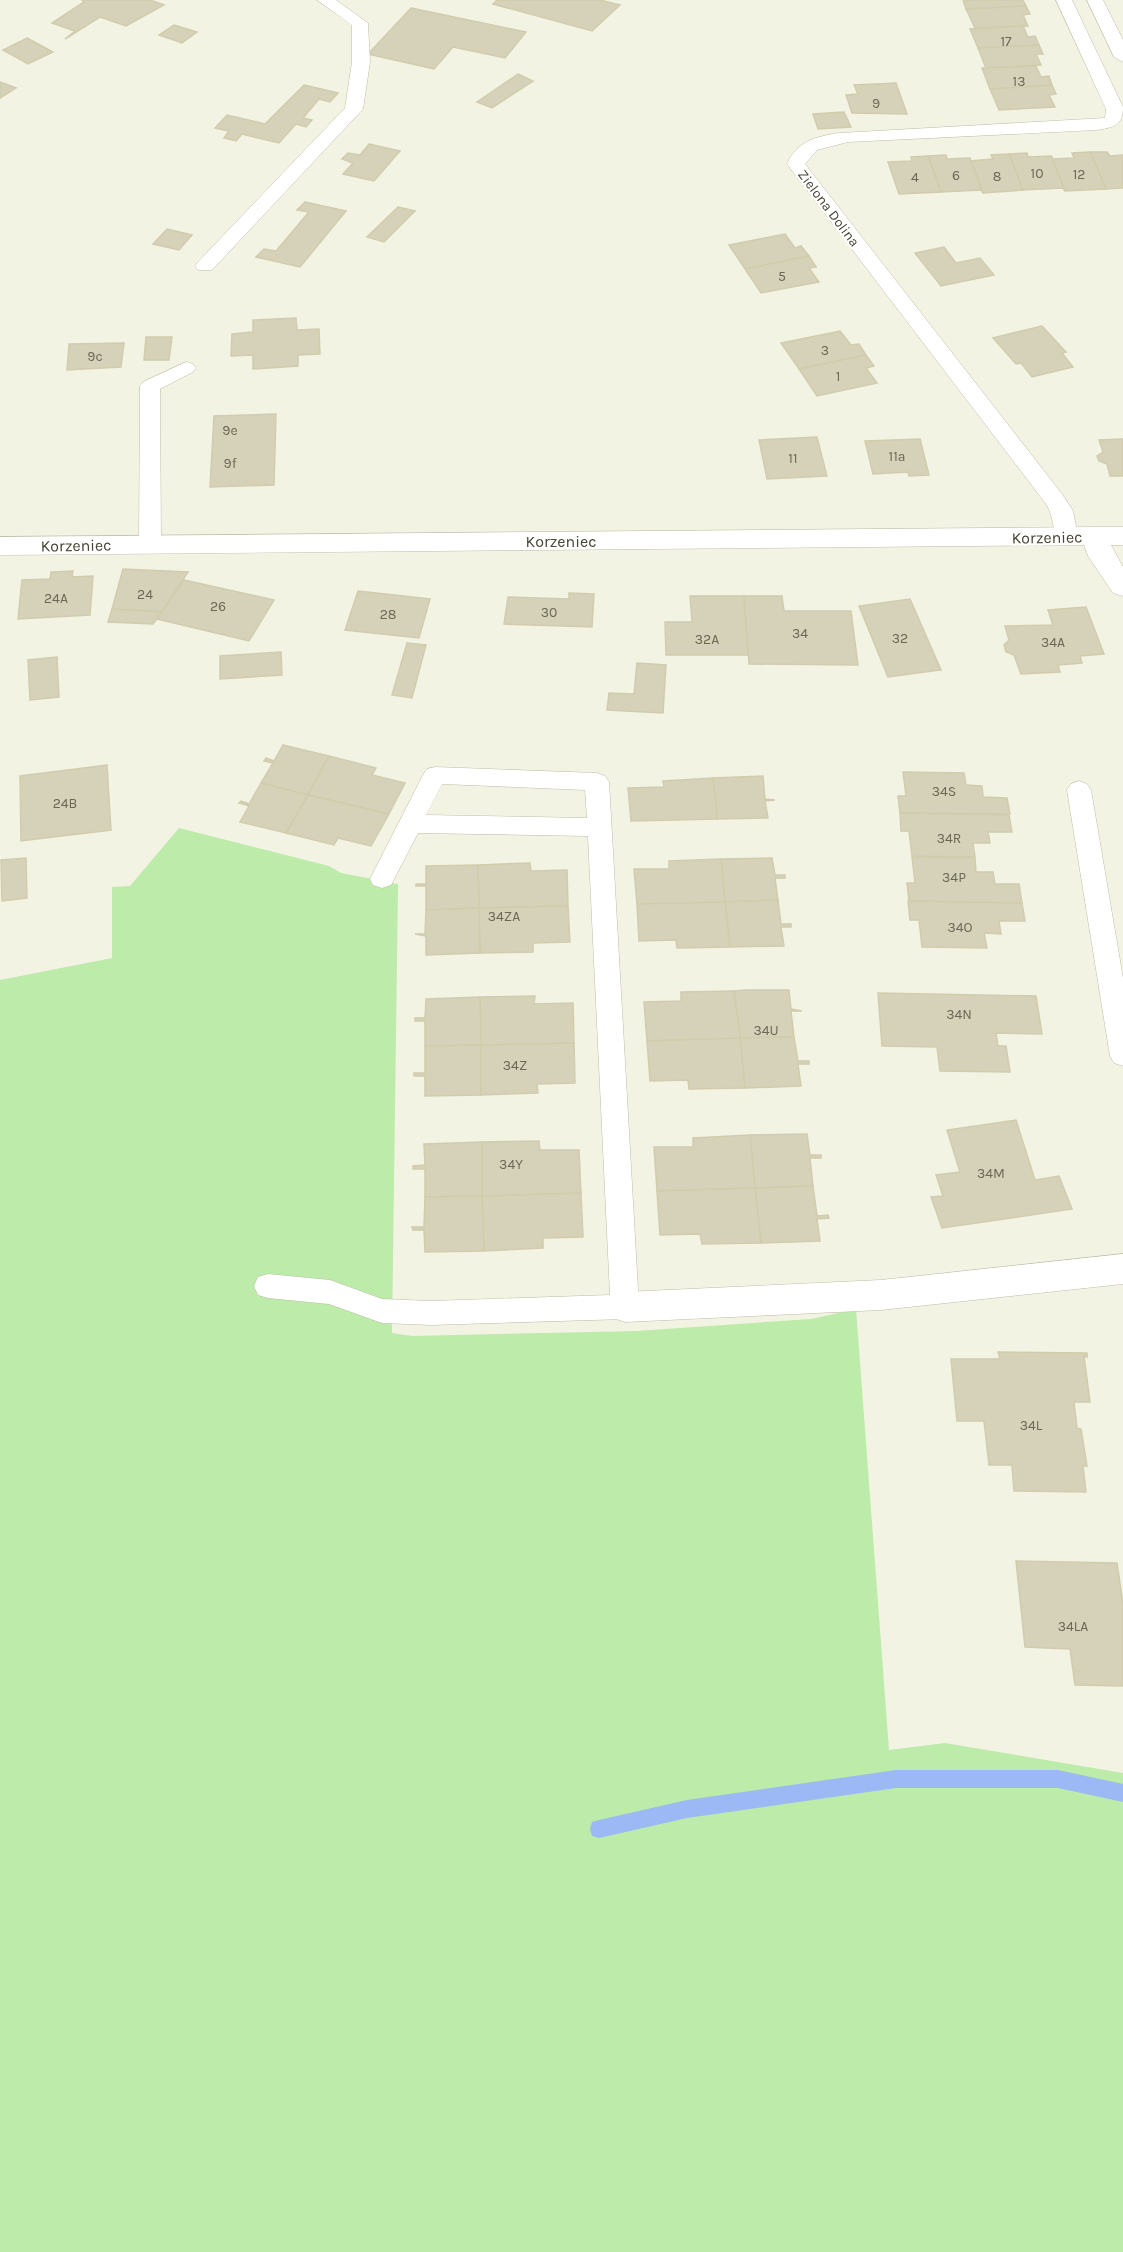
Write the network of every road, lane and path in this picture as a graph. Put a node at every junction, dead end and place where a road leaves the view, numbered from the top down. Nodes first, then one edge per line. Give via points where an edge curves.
1 (325, 0) edge
2 (1065, 0) edge
3 (1095, 0) edge
4 (1123, 57) edge
5 (205, 266) dead end
6 (186, 368) dead end
7 (1095, 536) junction
8 (1123, 536) edge
9 (1067, 537) junction
10 (150, 544) junction
11 (0, 546) edge
12 (1123, 587) edge
13 (1078, 790) dead end
14 (410, 824) junction
15 (600, 827) junction
16 (382, 879) dead end
17 (1123, 1056) edge
18 (1123, 1269) edge
19 (268, 1286) dead end
20 (625, 1307) junction

1 - 5 lane via 360,23 361,62 354,109
2 - 9 lane, Zielona Dolina via 1115,108 1116,116 1111,122 848,137 812,145 799,155 796,164 1054,499 1062,511
3 - 4 lane
6 - 10 lane via 150,386
7 - 8 street, Korzeniec
7 - 9 street, Korzeniec
7 - 12 street via 1101,556
9 - 10 street, Korzeniec
10 - 11 street, Korzeniec
13 - 17 lane
14 - 15 lane
14 - 15 lane via 435,775 597,782
14 - 16 lane
15 - 20 lane
18 - 20 street via 881,1295
19 - 20 lane via 330,1292 382,1311

